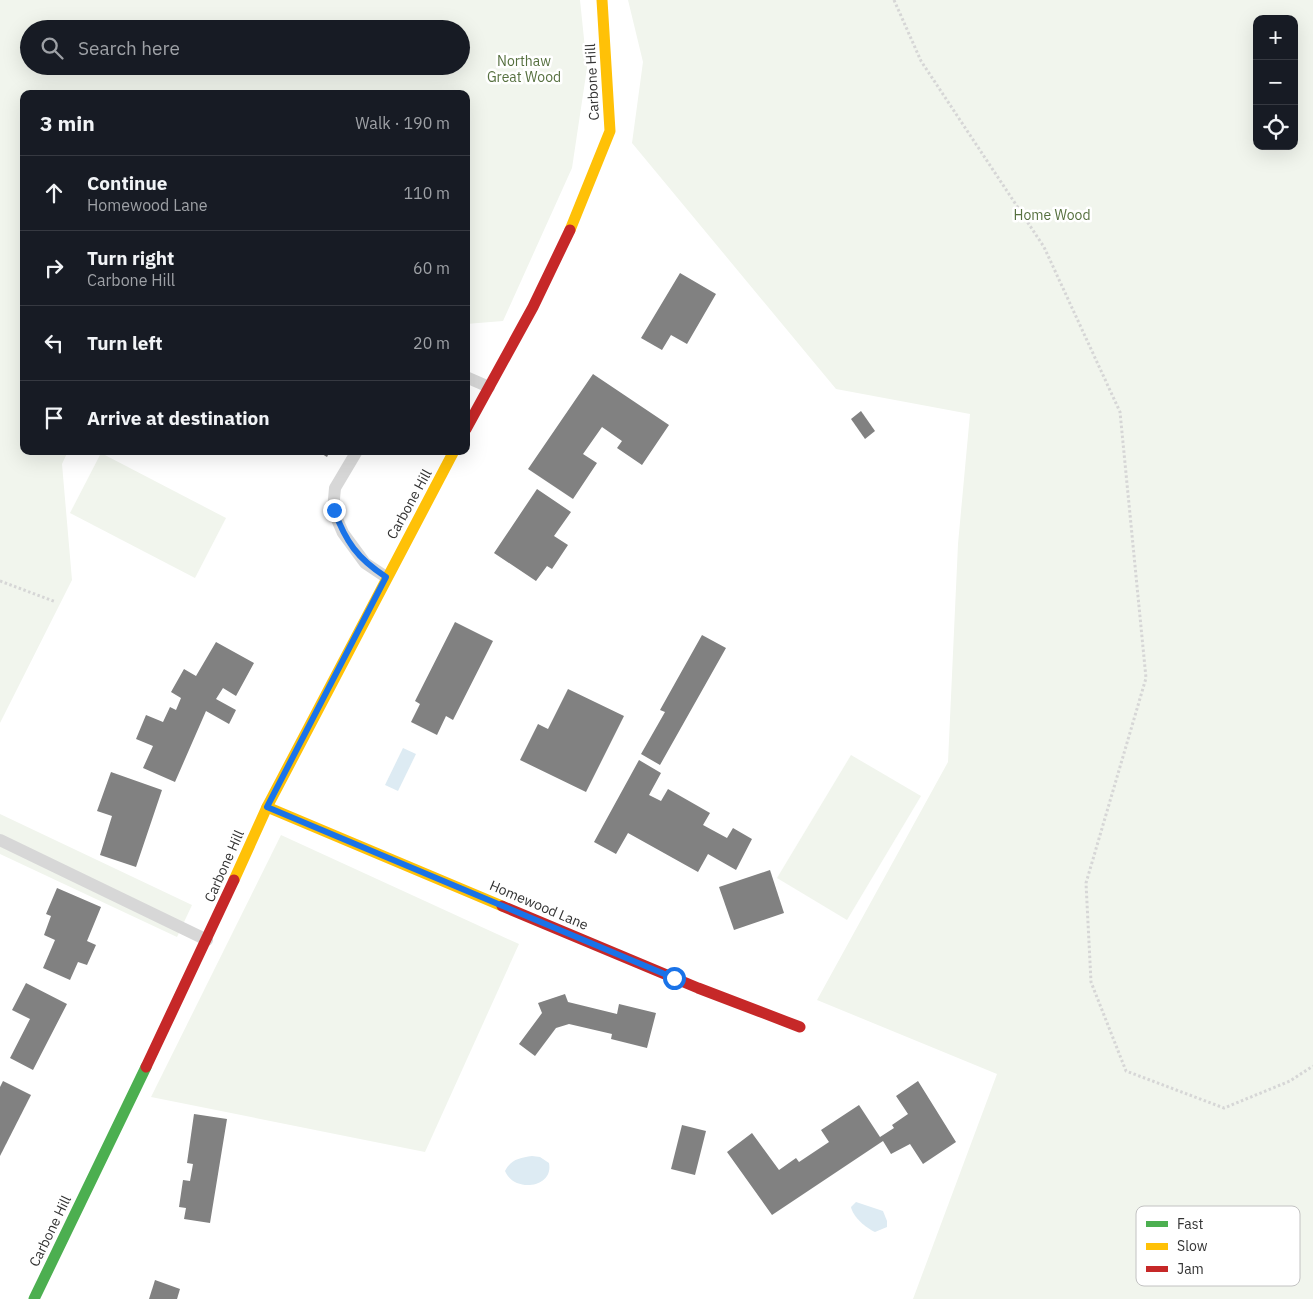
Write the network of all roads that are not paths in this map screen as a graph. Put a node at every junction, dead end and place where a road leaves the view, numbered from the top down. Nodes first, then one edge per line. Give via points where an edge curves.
1 (602, 0) edge
2 (470, 379) edge
3 (489, 387) junction
4 (470, 422) edge
5 (355, 455) edge
6 (452, 455) edge
7 (386, 577) junction
8 (267, 807) junction
9 (0, 840) edge
10 (207, 940) junction
11 (800, 1028) dead end
12 (34, 1299) edge

1 - 3 street, Carbone Hill via 610,132 581,208 533,307
2 - 3 lane
3 - 4 street, Carbone Hill
5 - 7 lane via 335,488 334,510 343,533 365,563
6 - 7 street, Carbone Hill
7 - 8 street, Carbone Hill
8 - 10 street, Carbone Hill
8 - 11 street, Homewood Lane
9 - 10 lane
10 - 12 street, Carbone Hill

